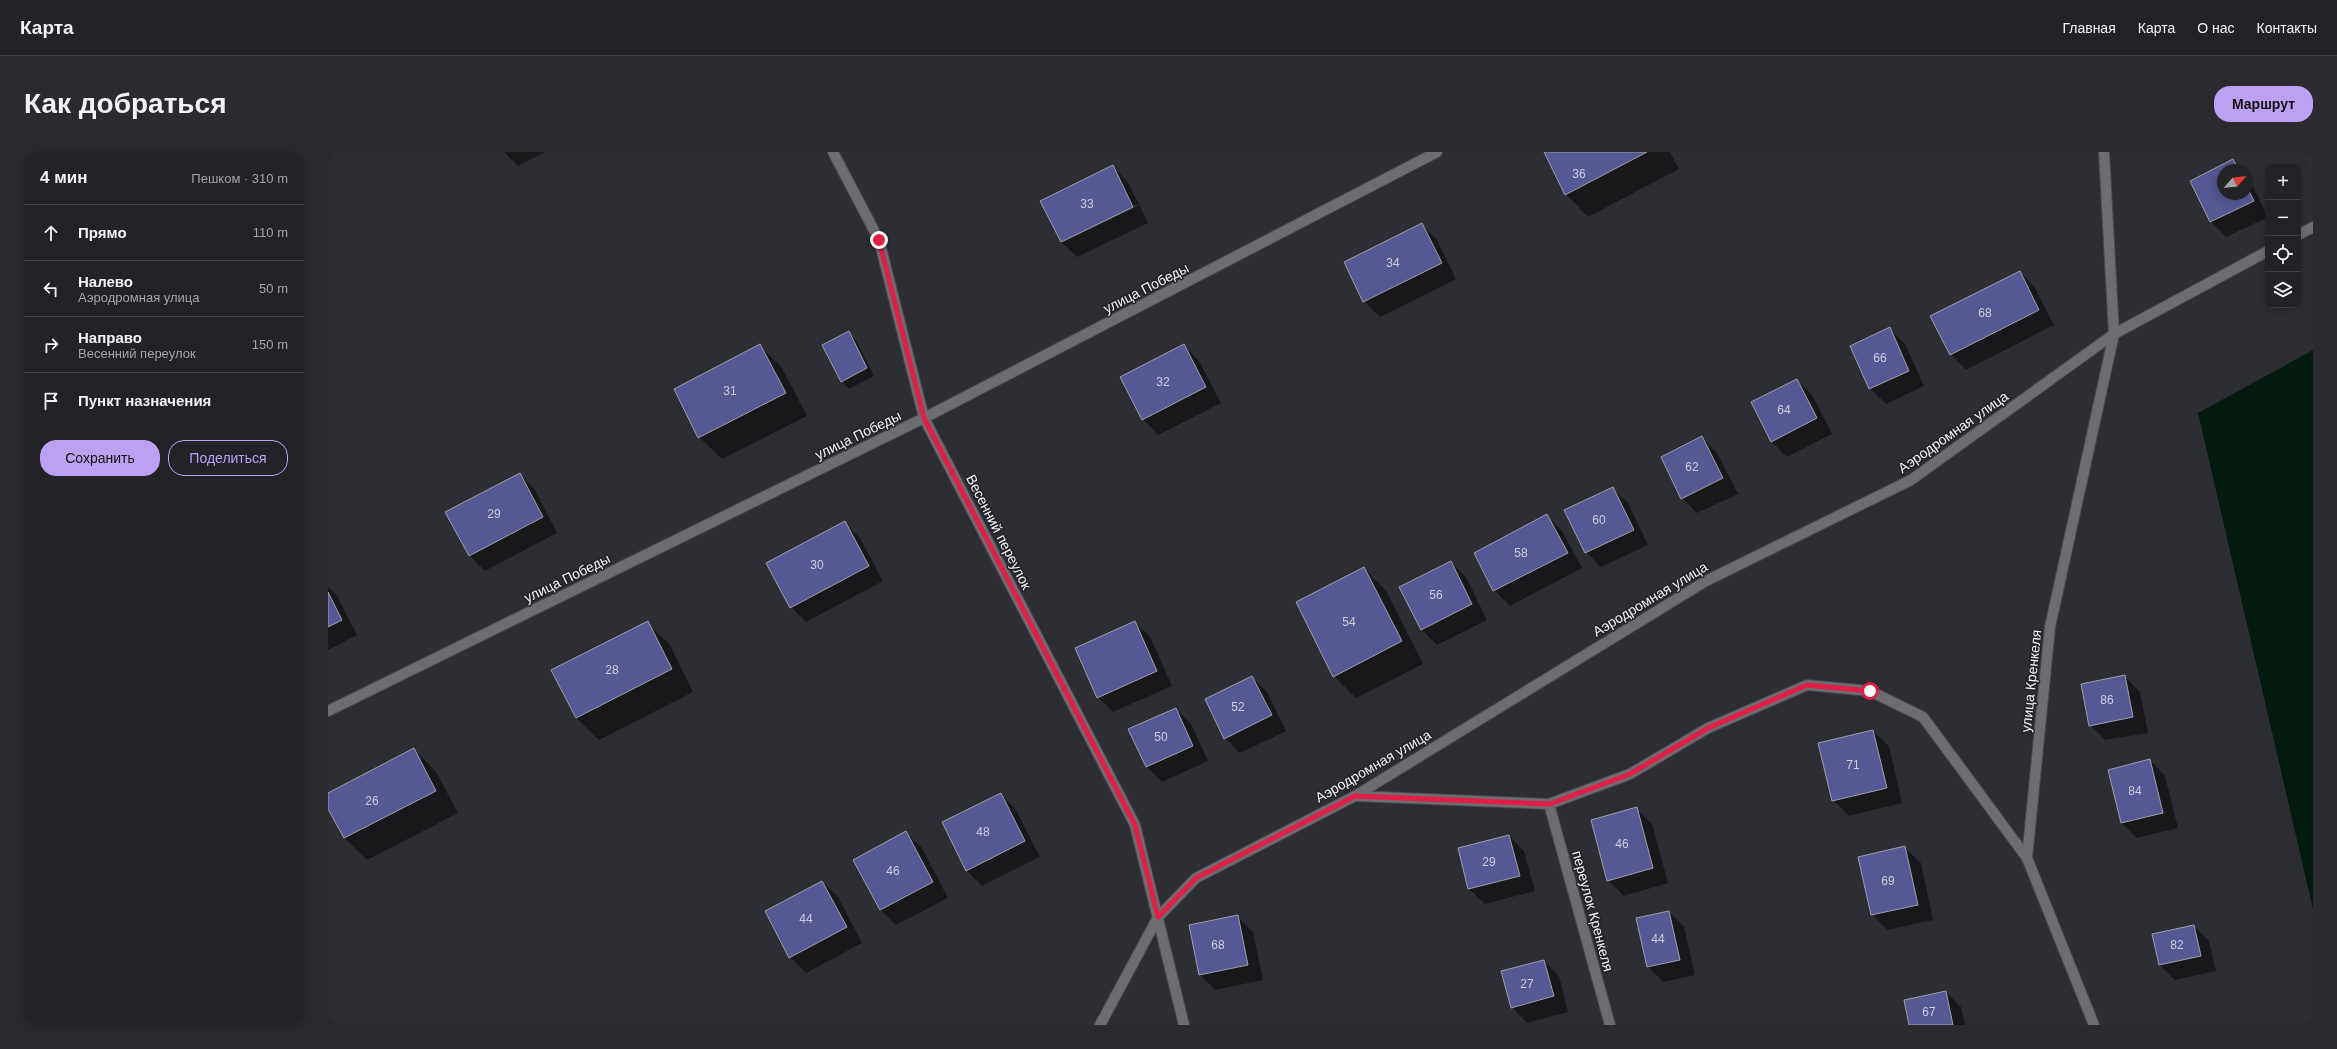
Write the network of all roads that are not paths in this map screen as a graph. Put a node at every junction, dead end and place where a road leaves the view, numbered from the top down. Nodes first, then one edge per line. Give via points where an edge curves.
1 (833, 152) edge
2 (1438, 152) edge
3 (2104, 152) edge
4 (2313, 227) edge
5 (2301, 233) edge
6 (2265, 253) edge
7 (2114, 334) junction
8 (924, 418) junction
9 (328, 712) edge
10 (1355, 796) junction
11 (1550, 804) junction
12 (2027, 858) junction
13 (1158, 917) junction
14 (1100, 1025) edge
15 (1184, 1025) edge
16 (1610, 1025) edge
17 (2094, 1025) edge

1 - 8 street, Весенний переулок via 879,240
2 - 8 street, улица Победы
3 - 7 street, улица Кренкеля
4 - 5 street
6 - 7 street, Аэродромная улица
7 - 10 street, Аэродромная улица via 1911,480 1706,581
7 - 12 street, улица Кренкеля via 2050,627
8 - 9 street, улица Победы
8 - 13 street, Весенний переулок via 1135,825
10 - 11 street
10 - 13 street, Аэродромная улица via 1196,878
11 - 12 street via 1630,774 1708,728 1807,685 1870,691 1923,717
11 - 16 street, переулок Кренкеля
12 - 17 street, улица Кренкеля
13 - 14 street, Аэродромная улица
13 - 15 street, Весенний переулок

